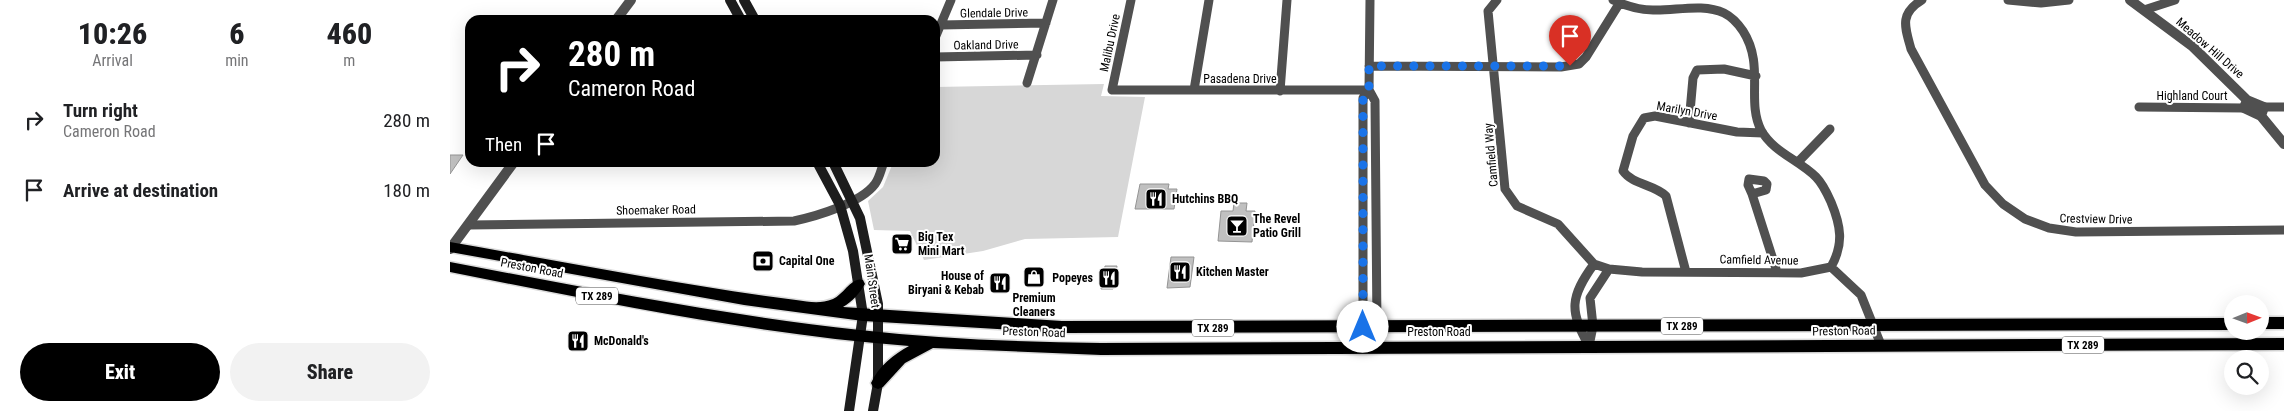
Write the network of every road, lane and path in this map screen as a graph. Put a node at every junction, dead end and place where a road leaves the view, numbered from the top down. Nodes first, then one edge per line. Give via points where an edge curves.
1 (631, 0) edge
2 (730, 0) edge
3 (744, 0) edge
4 (951, 0) edge
5 (1053, 0) edge
6 (1131, 0) edge
7 (1209, 0) edge
8 (1287, 0) edge
9 (1370, 0) edge
10 (1496, 0) edge
11 (1922, 0) edge
12 (2008, 0) edge
13 (2069, 0) edge
14 (2130, 0) edge
15 (2175, 0) edge
16 (1616, 2) edge
17 (2144, 10) junction
18 (620, 15) edge
19 (738, 15) edge
20 (752, 15) edge
21 (1046, 24) junction
22 (941, 25) joint
23 (1037, 55) junction
24 (940, 57) edge
25 (1369, 66) junction
26 (1495, 66) junction
27 (1756, 76) junction
28 (1027, 83) dead end
29 (1112, 90) joint
30 (1194, 90) junction
31 (1369, 90) junction
32 (1280, 91) junction
33 (2246, 104) junction
34 (2139, 107) dead end
35 (2284, 107) edge
36 (2263, 112) junction
37 (1689, 123) junction
38 (1830, 129) dead end
39 (1763, 133) junction
40 (2284, 144) edge
41 (1798, 162) junction
42 (511, 167) edge
43 (820, 167) edge
44 (836, 167) edge
45 (882, 167) edge
46 (1752, 194) dead end
47 (852, 200) junction
48 (840, 205) junction
49 (1363, 216) junction
50 (1375, 216) junction
51 (470, 225) junction
52 (2284, 230) edge
53 (451, 250) edge
54 (1594, 264) junction
55 (450, 267) edge
56 (1831, 267) junction
57 (1609, 270) junction
58 (1686, 272) junction
59 (1777, 272) junction
60 (858, 284) junction
61 (681, 287) junction
62 (663, 308) junction
63 (817, 309) junction
64 (863, 315) junction
65 (880, 316) junction
66 (2284, 323) edge
67 (2224, 324) edge
68 (2269, 324) edge
69 (1873, 325) junction
70 (1577, 326) junction
71 (1593, 326) junction
72 (1370, 327) junction
73 (1170, 328) junction
74 (860, 336) junction
75 (880, 337) junction
76 (937, 342) junction
77 (2284, 344) edge
78 (1881, 345) junction
79 (1589, 346) junction
80 (1370, 347) junction
81 (1167, 348) junction
82 (878, 383) junction
83 (849, 411) edge
84 (873, 411) edge

1 - 18 street
2 - 19 main road
3 - 20 main road
4 - 22 street
5 - 21 street
6 - 29 street, Malibu Drive
7 - 30 street
8 - 32 street
9 - 25 street
10 - 26 street, Camfield Way via 1488,11
11 - 52 street, Crestview Drive via 1912,5 1905,15 1911,49 1985,185 1994,197 2022,218 2054,231
12 - 13 street via 2041,3
14 - 17 street, Meadow Hill Drive
15 - 17 street
16 - 26 street via 1588,54 1579,64 1561,67
16 - 27 street via 1652,10 1690,6 1724,13 1747,35
17 - 33 street, Meadow Hill Drive via 2192,46
21 - 22 street, Glendale Drive
21 - 23 street
23 - 24 street, Oakland Drive
23 - 28 street
25 - 26 street
25 - 31 street
26 - 54 street, Camfield Way via 1505,189 1517,206 1558,224
27 - 37 street via 1724,69 1697,70 1693,78
27 - 39 street via 1757,118
29 - 30 street, Pasadena Drive
30 - 32 street, Pasadena Drive
31 - 32 street, Pasadena Drive
31 - 49 street via 1363,98
31 - 50 street via 1375,101
33 - 34 street, Highland Court
33 - 36 street, Meadow Hill Drive
35 - 36 street
36 - 40 street, Meadow Hill Drive
37 - 39 street, Marilyn Drive
37 - 58 street, Marilyn Drive via 1655,116 1643,119 1634,136 1624,171 1628,178 1659,188 1666,196
38 - 41 street
39 - 41 street
41 - 56 street via 1825,189 1838,218 1842,234 1838,256
42 - 51 street
43 - 48 main road, Main Street
44 - 47 main road, Main Street
45 - 47 street, Shoemaker Road via 874,185
46 - 59 street
47 - 48 street, Shoemaker Road
47 - 65 main road, Main Street via 860,218
48 - 51 street, Shoemaker Road via 794,221
48 - 60 main road, Main Street via 854,251
49 - 50 street
49 - 72 street
50 - 72 street
51 - 53 street
53 - 61 main road, Preston Road / TX 289
54 - 57 street, Camfield Way
54 - 70 street via 1575,291 1573,304
55 - 62 main road, Preston Road / TX 289
56 - 59 street, Camfield Avenue via 1801,273
56 - 69 street via 1861,295
57 - 58 street, Camfield Way
57 - 71 street via 1590,298
58 - 59 street, Camfield Avenue
60 - 63 main road via 848,298
60 - 64 main road, Main Street
61 - 62 main road
61 - 63 main road, Preston Road / TX 289
62 - 74 main road, Preston Road / TX 289
63 - 64 main road, Preston Road / TX 289
64 - 65 main road, Preston Road / TX 289
64 - 74 main road, Main Street
65 - 73 main road, Preston Road / TX 289 via 1062,327
65 - 75 main road, Main Street
66 - 68 main road
67 - 69 main road, Preston Road / TX 289
69 - 71 main road, Preston Road / TX 289
69 - 78 street
70 - 71 main road, Preston Road / TX 289
70 - 72 main road, Preston Road / TX 289
70 - 79 street
71 - 79 street
72 - 73 main road, Preston Road / TX 289
72 - 80 street
73 - 81 main road
74 - 75 main road, Preston Road / TX 289
74 - 83 main road, Main Street
75 - 76 main road, Preston Road / TX 289
75 - 82 main road, Main Street
76 - 81 main road, Preston Road / TX 289
76 - 82 main road via 903,355
77 - 78 main road, Preston Road / TX 289
78 - 79 main road, Preston Road / TX 289
79 - 80 main road, Preston Road / TX 289
80 - 81 main road, Preston Road / TX 289
82 - 84 main road, Main Street

